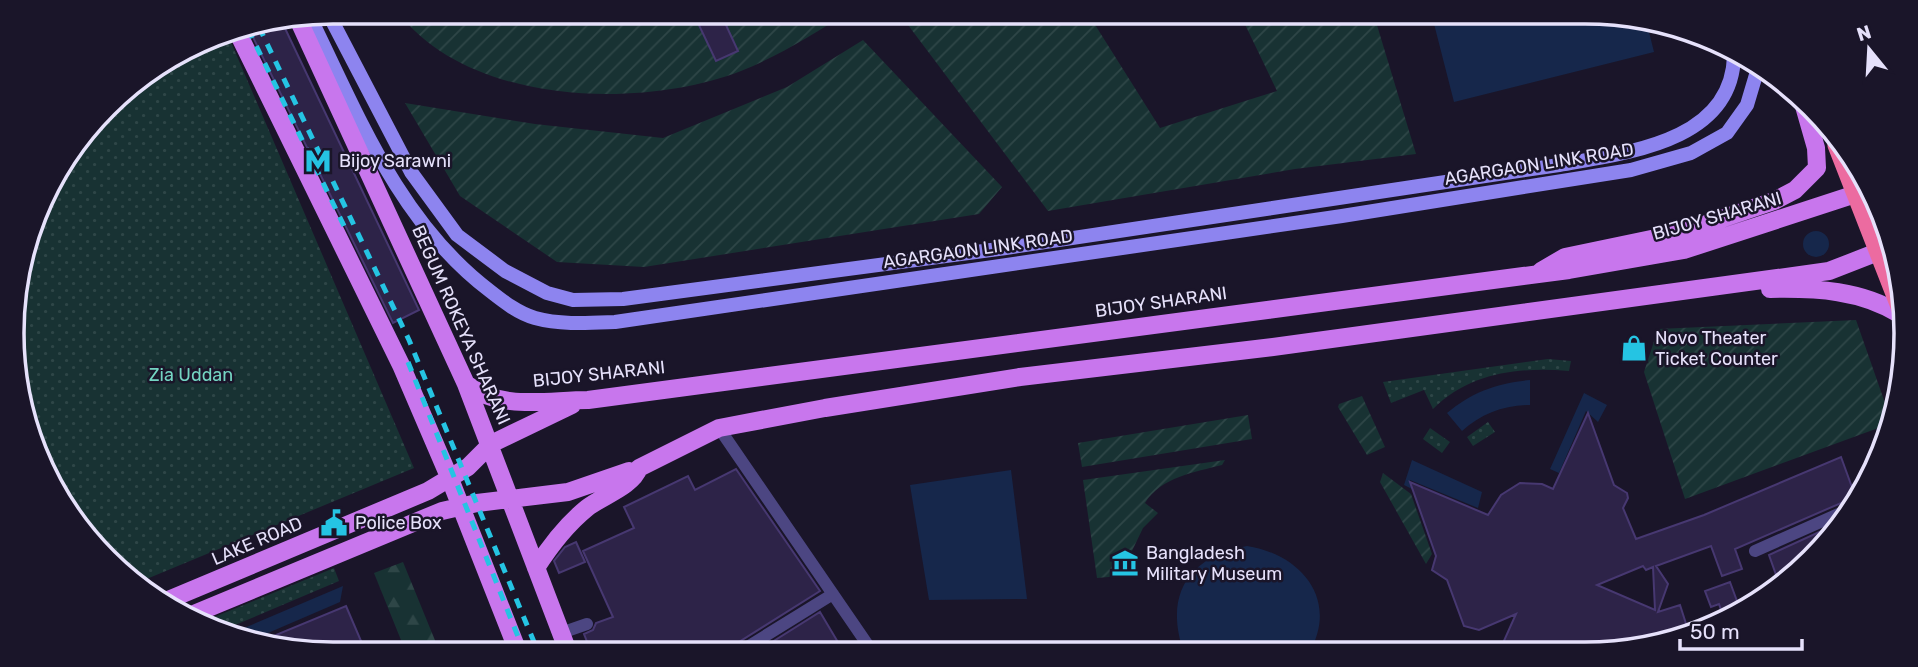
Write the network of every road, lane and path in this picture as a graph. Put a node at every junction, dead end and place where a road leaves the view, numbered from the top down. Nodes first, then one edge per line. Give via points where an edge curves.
1 (334, 24) edge
2 (314, 25) edge
3 (301, 26) edge
4 (241, 39) edge
5 (1734, 63) edge
6 (1755, 77) edge
7 (1808, 121) edge
8 (1860, 193) edge
9 (1882, 251) edge
10 (1538, 273) junction
11 (523, 283) junction
12 (1730, 286) junction
13 (506, 303) junction
14 (1893, 310) edge
15 (466, 384) junction
16 (588, 400) junction
17 (719, 428) junction
18 (491, 444) junction
19 (639, 468) junction
20 (450, 479) junction
21 (510, 500) junction
22 (461, 506) junction
23 (1834, 516) edge
24 (1755, 551) dead end
25 (536, 568) junction
26 (833, 594) junction
27 (174, 598) edge
28 (199, 612) edge
29 (587, 624) dead end
30 (561, 633) junction
31 (514, 642) edge
32 (564, 642) edge
33 (755, 642) edge
34 (866, 642) edge

1 - 11 main road, AGARGAON LINK ROAD via 411,172 436,209 475,250
2 - 13 main road, AGARGAON LINK ROAD via 404,201 454,260
3 - 15 main road, BEGUM ROKEYA SHARANI
4 - 20 main road via 401,365
5 - 11 main road, AGARGAON LINK ROAD via 1726,92 1706,119 1687,131 1642,149 1570,163 1006,248 623,299 573,300
6 - 13 main road, AGARGAON LINK ROAD via 1747,105 1727,133 1704,148 1631,170 615,322 545,320
7 - 10 main road via 1817,167 1786,196 1680,233 1565,257
8 - 10 main road, BIJOY SHARANI via 1684,250
9 - 12 main road via 1829,271
10 - 16 main road, BIJOY SHARANI
11 - 13 main road
12 - 14 main road via 1866,296
12 - 17 main road via 1020,377
15 - 16 main road, BIJOY SHARANI via 496,400
15 - 18 main road, BEGUM ROKEYA SHARANI
16 - 18 main road, LAKE ROAD via 548,414
17 - 19 main road
17 - 26 street
18 - 20 main road, LAKE ROAD
18 - 21 main road, BEGUM ROKEYA SHARANI
19 - 21 main road via 568,492
19 - 25 main road via 634,478 588,507 565,528
20 - 22 main road
20 - 27 main road, LAKE ROAD
21 - 22 main road
21 - 25 main road, BEGUM ROKEYA SHARANI
22 - 28 main road
22 - 31 main road
23 - 24 street
25 - 30 main road, BEGUM ROKEYA SHARANI
26 - 33 street
26 - 34 street
29 - 30 street
30 - 32 main road, BEGUM ROKEYA SHARANI

